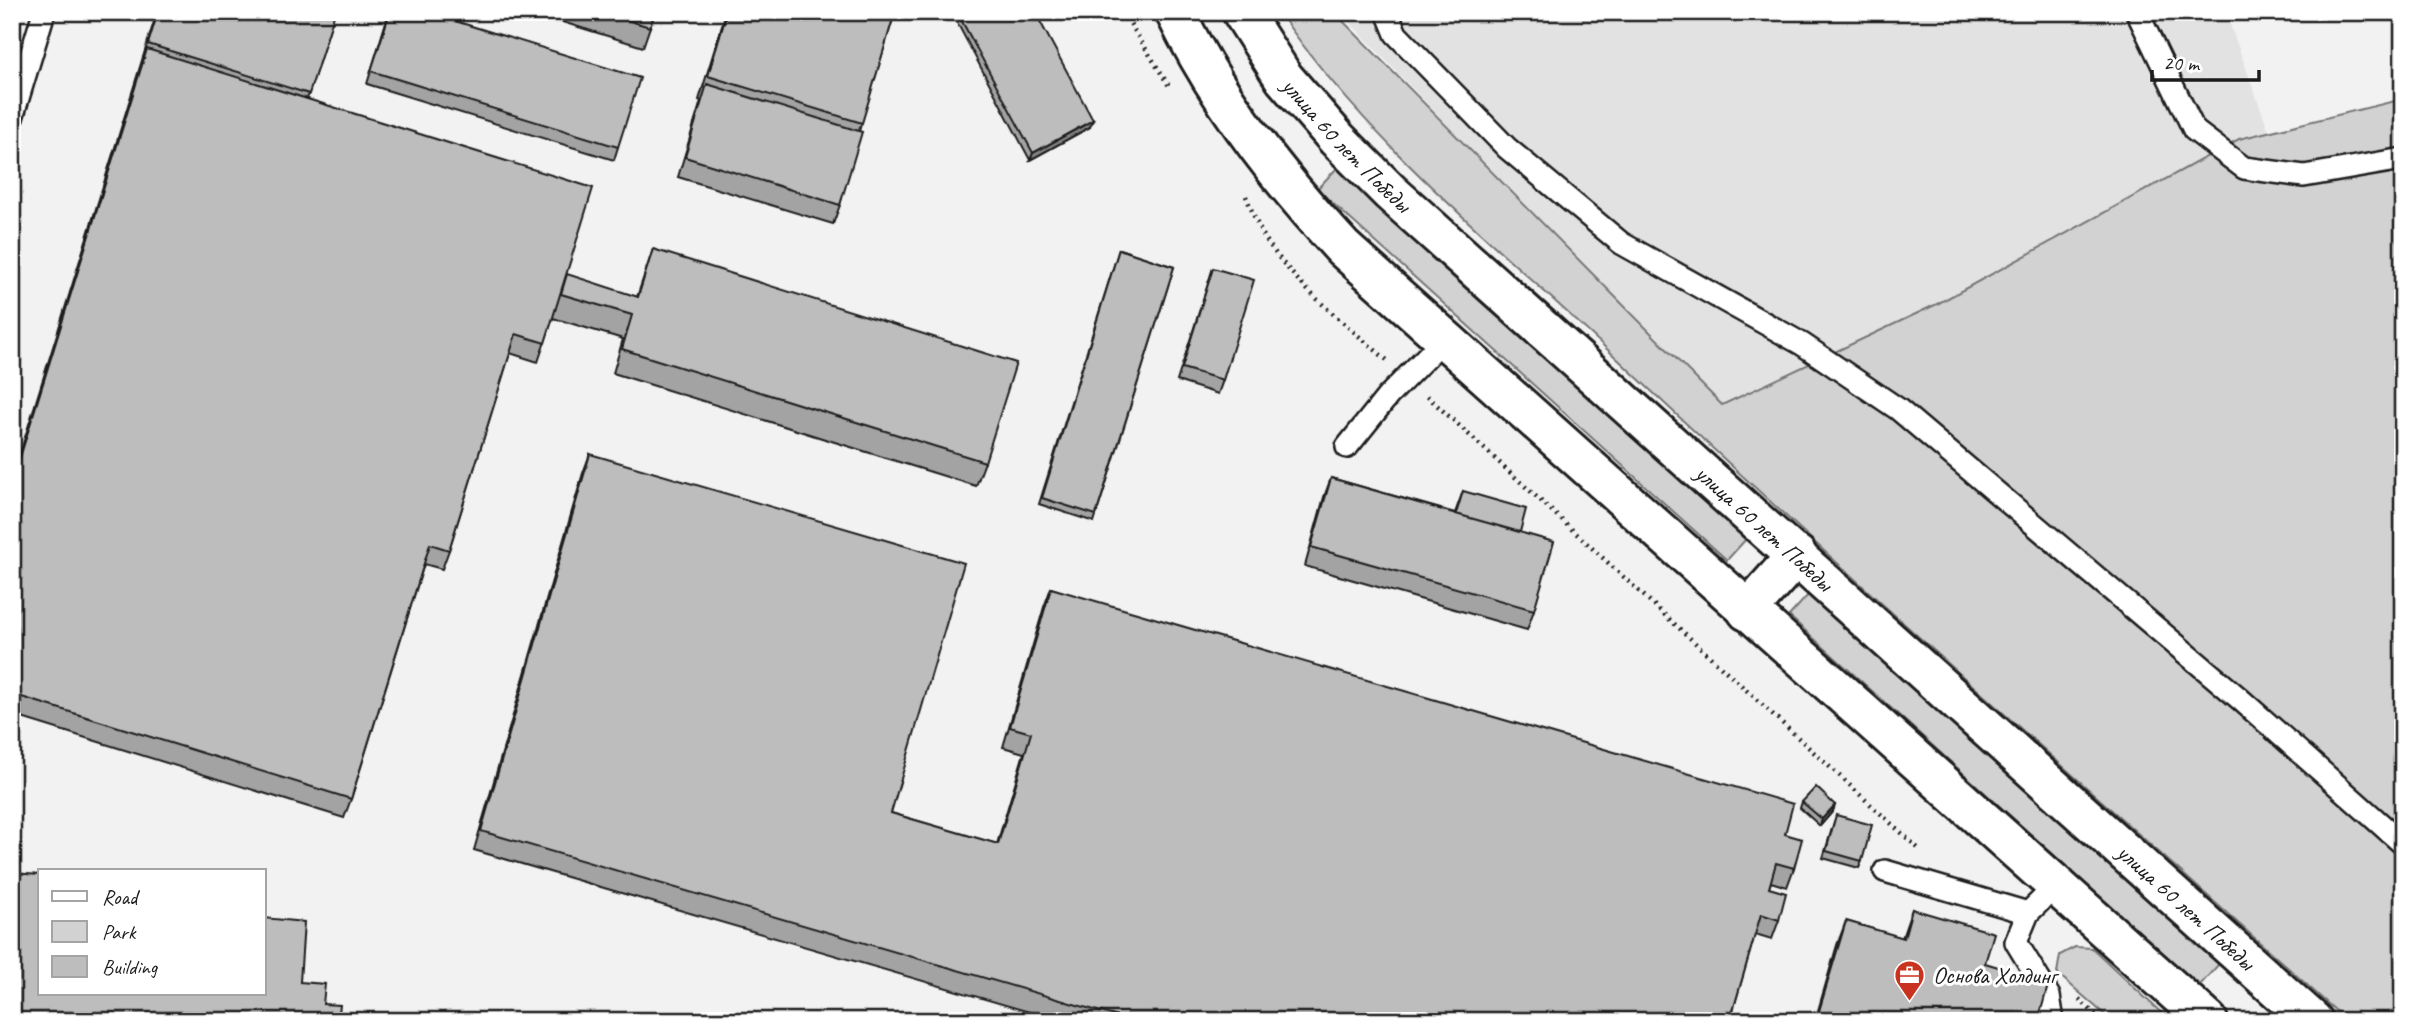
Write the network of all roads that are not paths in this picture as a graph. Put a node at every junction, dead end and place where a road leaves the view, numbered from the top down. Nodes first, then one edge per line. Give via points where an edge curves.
1 (44, 12) edge
2 (1175, 12) edge
3 (1241, 12) edge
4 (1387, 12) edge
5 (2137, 12) edge
6 (12, 118) edge
7 (2403, 159) edge
8 (1444, 339) junction
9 (1347, 447) dead end
10 (1797, 555) junction
11 (1746, 611) junction
12 (2403, 844) edge
13 (1885, 871) dead end
14 (2057, 885) junction
15 (2028, 913) junction
16 (2053, 1021) edge
17 (2208, 1021) edge
18 (2313, 1021) edge

1 - 6 lane
2 - 8 main road via 1240,122 1290,191 1343,247
3 - 10 main road, улица 60 лет Победы via 1284,78 1390,192
4 - 12 lane via 1396,34 1507,148 1621,243 1802,344 1898,409 2230,690
5 - 7 lane via 2194,130 2244,168 2304,176
8 - 9 lane
8 - 11 main road
10 - 11 main road
10 - 18 main road, улица 60 лет Победы
11 - 14 main road
13 - 15 lane
14 - 15 lane
14 - 17 main road
15 - 16 lane via 2016,942 2049,996

